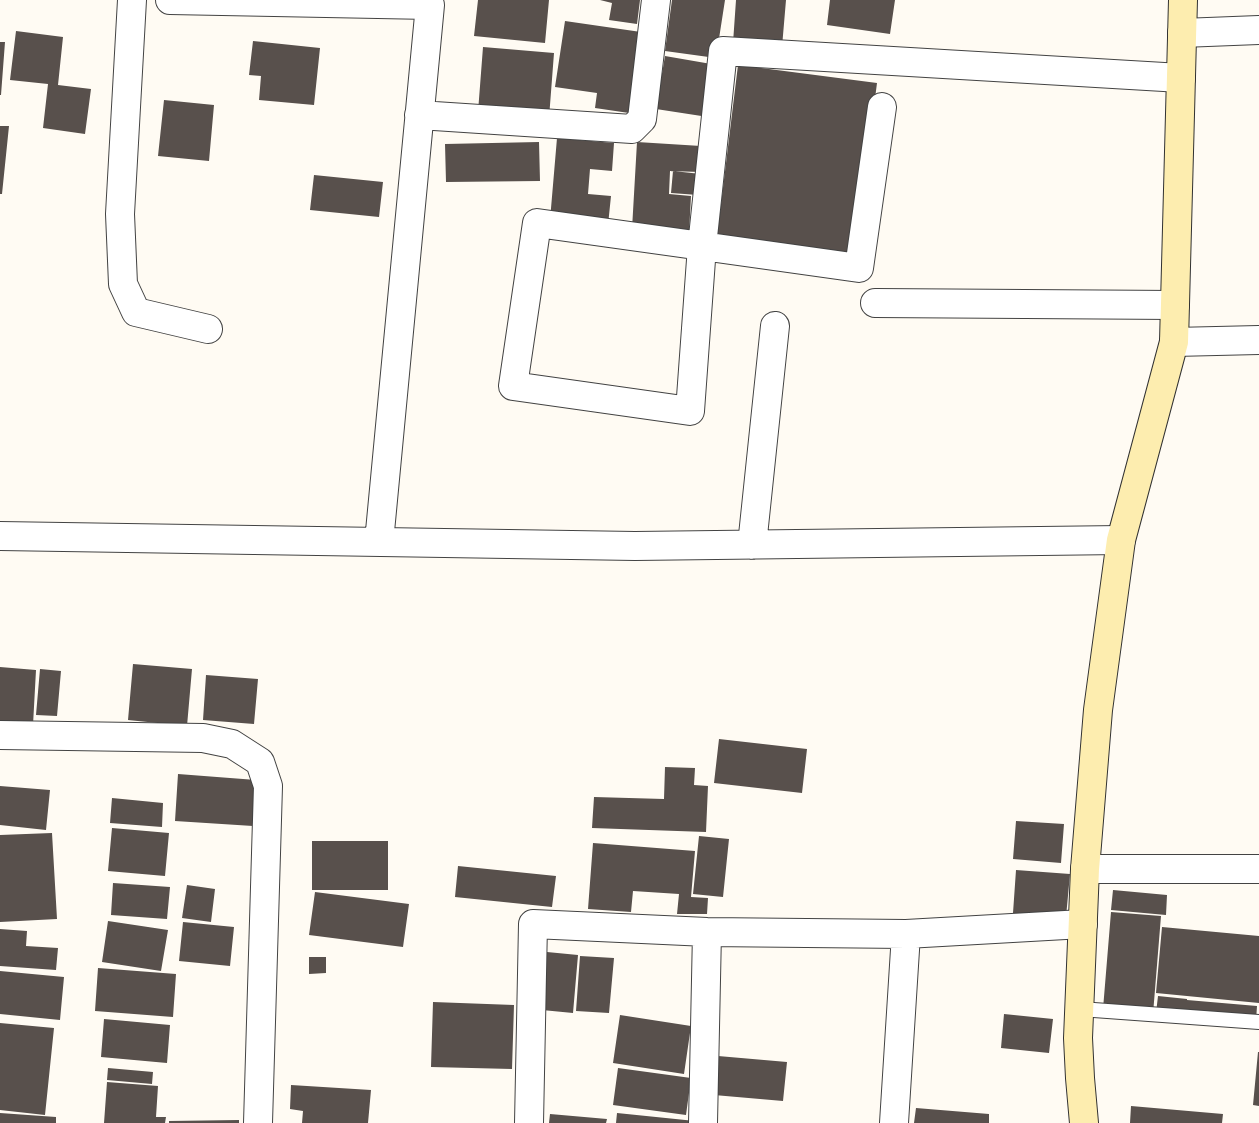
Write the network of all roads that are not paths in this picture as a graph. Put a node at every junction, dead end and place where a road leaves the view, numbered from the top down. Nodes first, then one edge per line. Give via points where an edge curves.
1 (132, 0) edge
2 (170, 0) edge
3 (656, 0) edge
4 (1183, 0) edge
5 (1259, 30) edge
6 (1182, 33) junction
7 (1181, 78) junction
8 (882, 107) dead end
9 (420, 116) junction
10 (702, 246) junction
11 (875, 303) dead end
12 (1175, 305) junction
13 (775, 326) dead end
14 (208, 329) dead end
15 (1259, 340) edge
16 (1174, 342) junction
17 (0, 536) edge
18 (1121, 540) junction
19 (379, 542) junction
20 (752, 545) junction
21 (0, 736) edge
22 (1085, 869) junction
23 (1259, 869) edge
24 (1083, 924) junction
25 (707, 932) junction
26 (906, 934) junction
27 (1080, 1009) junction
28 (1259, 1022) edge
29 (258, 1123) edge
30 (529, 1123) edge
31 (703, 1123) edge
32 (894, 1123) edge
33 (1084, 1123) edge

1 - 14 street via 120,214 123,284 136,312
2 - 9 street via 430,5
3 - 9 street via 642,119 632,128
4 - 6 street
5 - 6 street
6 - 7 street
7 - 10 street via 723,50
7 - 12 street
8 - 10 street via 859,268
9 - 19 street
10 - 10 street via 537,223 513,386 690,412
11 - 12 street
12 - 16 street
13 - 20 street
15 - 16 street
16 - 18 street
17 - 19 street
18 - 20 street
18 - 22 street via 1098,710
19 - 20 street
21 - 29 street via 203,738 232,744 260,762 268,786
22 - 23 street
22 - 24 street
24 - 26 street
24 - 27 street
25 - 26 street
25 - 30 street via 533,924
25 - 31 street
26 - 32 street
27 - 28 lane
27 - 33 street via 1078,1038

